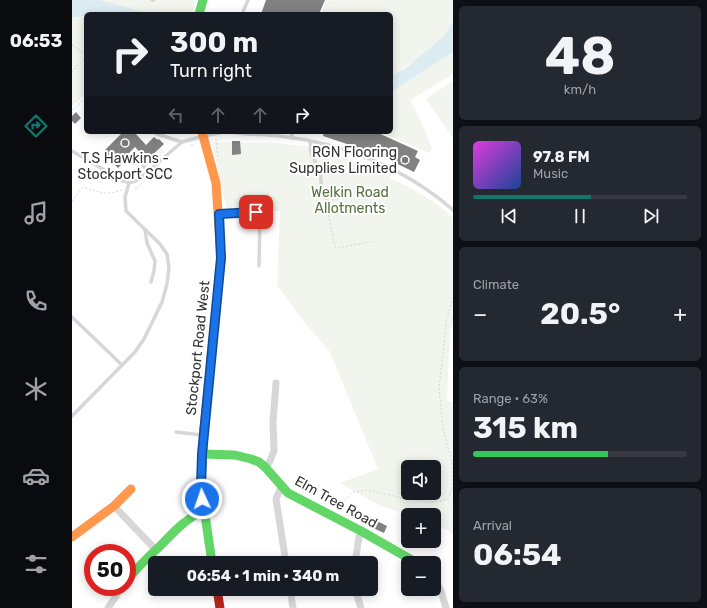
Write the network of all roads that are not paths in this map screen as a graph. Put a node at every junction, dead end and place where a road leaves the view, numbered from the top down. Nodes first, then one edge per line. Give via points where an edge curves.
1 (203, 0) edge
2 (248, 0) edge
3 (200, 12) edge
4 (243, 12) edge
5 (157, 134) edge
6 (203, 134) edge
7 (251, 134) edge
8 (292, 134) edge
9 (291, 138) junction
10 (310, 141) junction
11 (182, 142) junction
12 (72, 151) edge
13 (140, 162) dead end
14 (148, 170) junction
15 (130, 183) junction
16 (327, 201) road end
17 (453, 210) edge
18 (219, 214) junction
19 (144, 229) junction
20 (259, 266) dead end
21 (151, 282) dead end
22 (72, 318) edge
23 (122, 366) junction
24 (276, 383) dead end
25 (72, 416) edge
26 (176, 432) dead end
27 (204, 435) junction
28 (202, 454) junction
29 (266, 468) junction
30 (281, 487) junction
31 (131, 489) dead end
32 (114, 506) junction
33 (204, 511) junction
34 (361, 531) junction
35 (72, 537) edge
36 (156, 550) junction
37 (211, 556) edge
38 (285, 556) edge
39 (356, 556) edge
40 (405, 556) edge
41 (136, 569) edge
42 (441, 591) edge
43 (116, 596) edge
44 (218, 596) edge
45 (291, 596) edge
46 (357, 596) edge
47 (108, 608) edge
48 (220, 608) edge
49 (293, 608) edge
50 (361, 608) edge
51 (446, 608) edge

1 - 3 main road
2 - 4 lane
5 - 11 lane
6 - 11 lane
6 - 18 main road, Stockport Road West via 216,184
7 - 9 lane
8 - 9 lane
9 - 10 lane
10 - 16 lane via 310,153 320,172 322,189
10 - 17 lane via 353,152 396,171
11 - 14 lane
12 - 15 lane
13 - 14 lane
14 - 15 lane
15 - 19 lane via 125,196 126,211
18 - 20 lane via 256,212 260,215
18 - 27 main road, Stockport Road West via 221,258
19 - 21 lane via 155,260
19 - 23 lane via 167,254 167,284 162,302 144,339
22 - 23 lane
23 - 25 lane
24 - 29 street via 274,451
26 - 27 lane
27 - 28 main road, Stockport Road West
28 - 29 main road, Elm Tree Road via 244,456
28 - 33 main road, Stockport Road West via 201,487
29 - 30 main road, Elm Tree Road
30 - 34 main road, Elm Tree Road via 295,497
30 - 38 street via 276,499
31 - 32 main road
32 - 35 main road
32 - 36 street
33 - 36 main road via 191,517
33 - 37 main road, Stockport Road West
34 - 39 street
34 - 40 main road, Elm Tree Road
36 - 41 main road
42 - 51 street
43 - 47 street
44 - 48 main road
45 - 49 street
46 - 50 street

